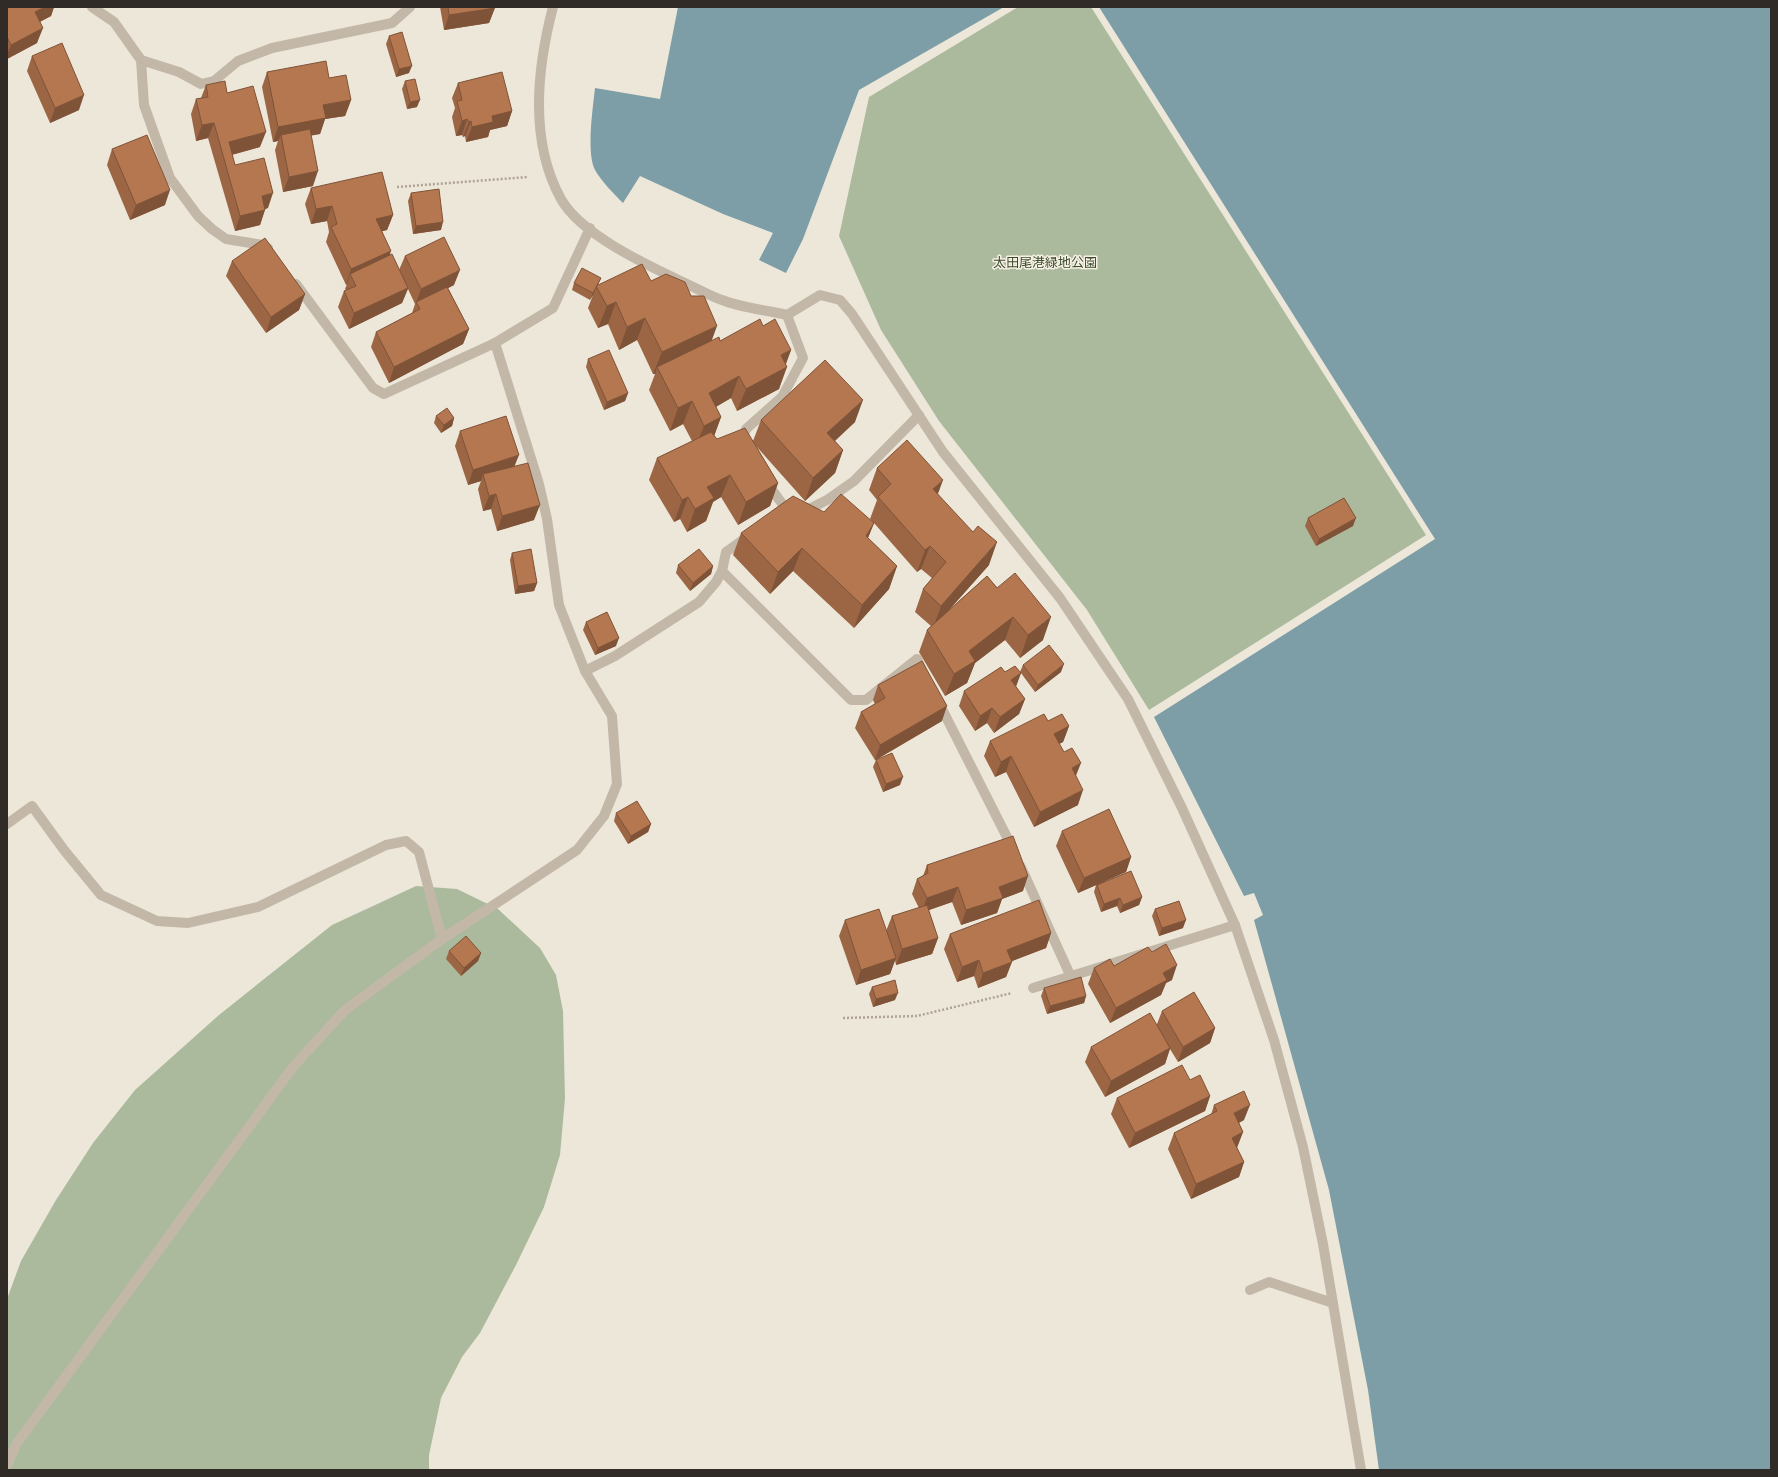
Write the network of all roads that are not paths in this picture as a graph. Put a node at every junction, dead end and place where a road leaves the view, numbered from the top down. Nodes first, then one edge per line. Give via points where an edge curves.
1 (92, 7) edge
2 (410, 7) edge
3 (553, 7) edge
4 (140, 60) junction
5 (590, 228) junction
6 (277, 258) edge
7 (290, 276) edge
8 (787, 315) junction
9 (495, 343) junction
10 (919, 416) junction
11 (744, 450) edge
12 (760, 474) edge
13 (756, 531) edge
14 (722, 571) junction
15 (585, 671) junction
16 (7, 824) edge
17 (1235, 925) junction
18 (442, 939) junction
19 (1071, 977) junction
20 (1033, 988) road end
21 (1250, 1290) dead end
22 (1333, 1303) junction
23 (7, 1466) edge
24 (1361, 1470) edge

1 - 4 street via 114,22
2 - 4 street via 392,23 272,48 238,61 214,81 201,84 179,72
3 - 5 street via 544,41 540,85 540,135 550,175 561,200 575,218
4 - 6 street via 144,105 170,178 198,216 212,229 226,239 263,245
5 - 8 street via 620,251 722,300
5 - 9 street via 553,308
7 - 9 street via 373,388 384,394
8 - 10 street via 820,295 840,300 852,314
8 - 11 street via 803,358 782,397 746,429 740,444
9 - 15 street via 539,484 547,519 559,605
10 - 12 street via 854,480 827,500 805,511 783,511
10 - 17 street via 943,452 1060,598 1128,699 1182,808
13 - 14 street via 726,552
14 - 15 street via 699,602 615,656
14 - 19 street via 851,700 866,700 916,659 1000,820
15 - 18 street via 612,716 617,784 604,816 577,850
16 - 18 street via 32,806 101,895 157,921 165,922 188,923 258,907 386,845 406,842 419,852
17 - 19 street
17 - 22 street via 1274,1040 1303,1147
18 - 23 street via 345,1010 293,1067 17,1443
19 - 20 street
21 - 22 street via 1269,1282
22 - 24 street

